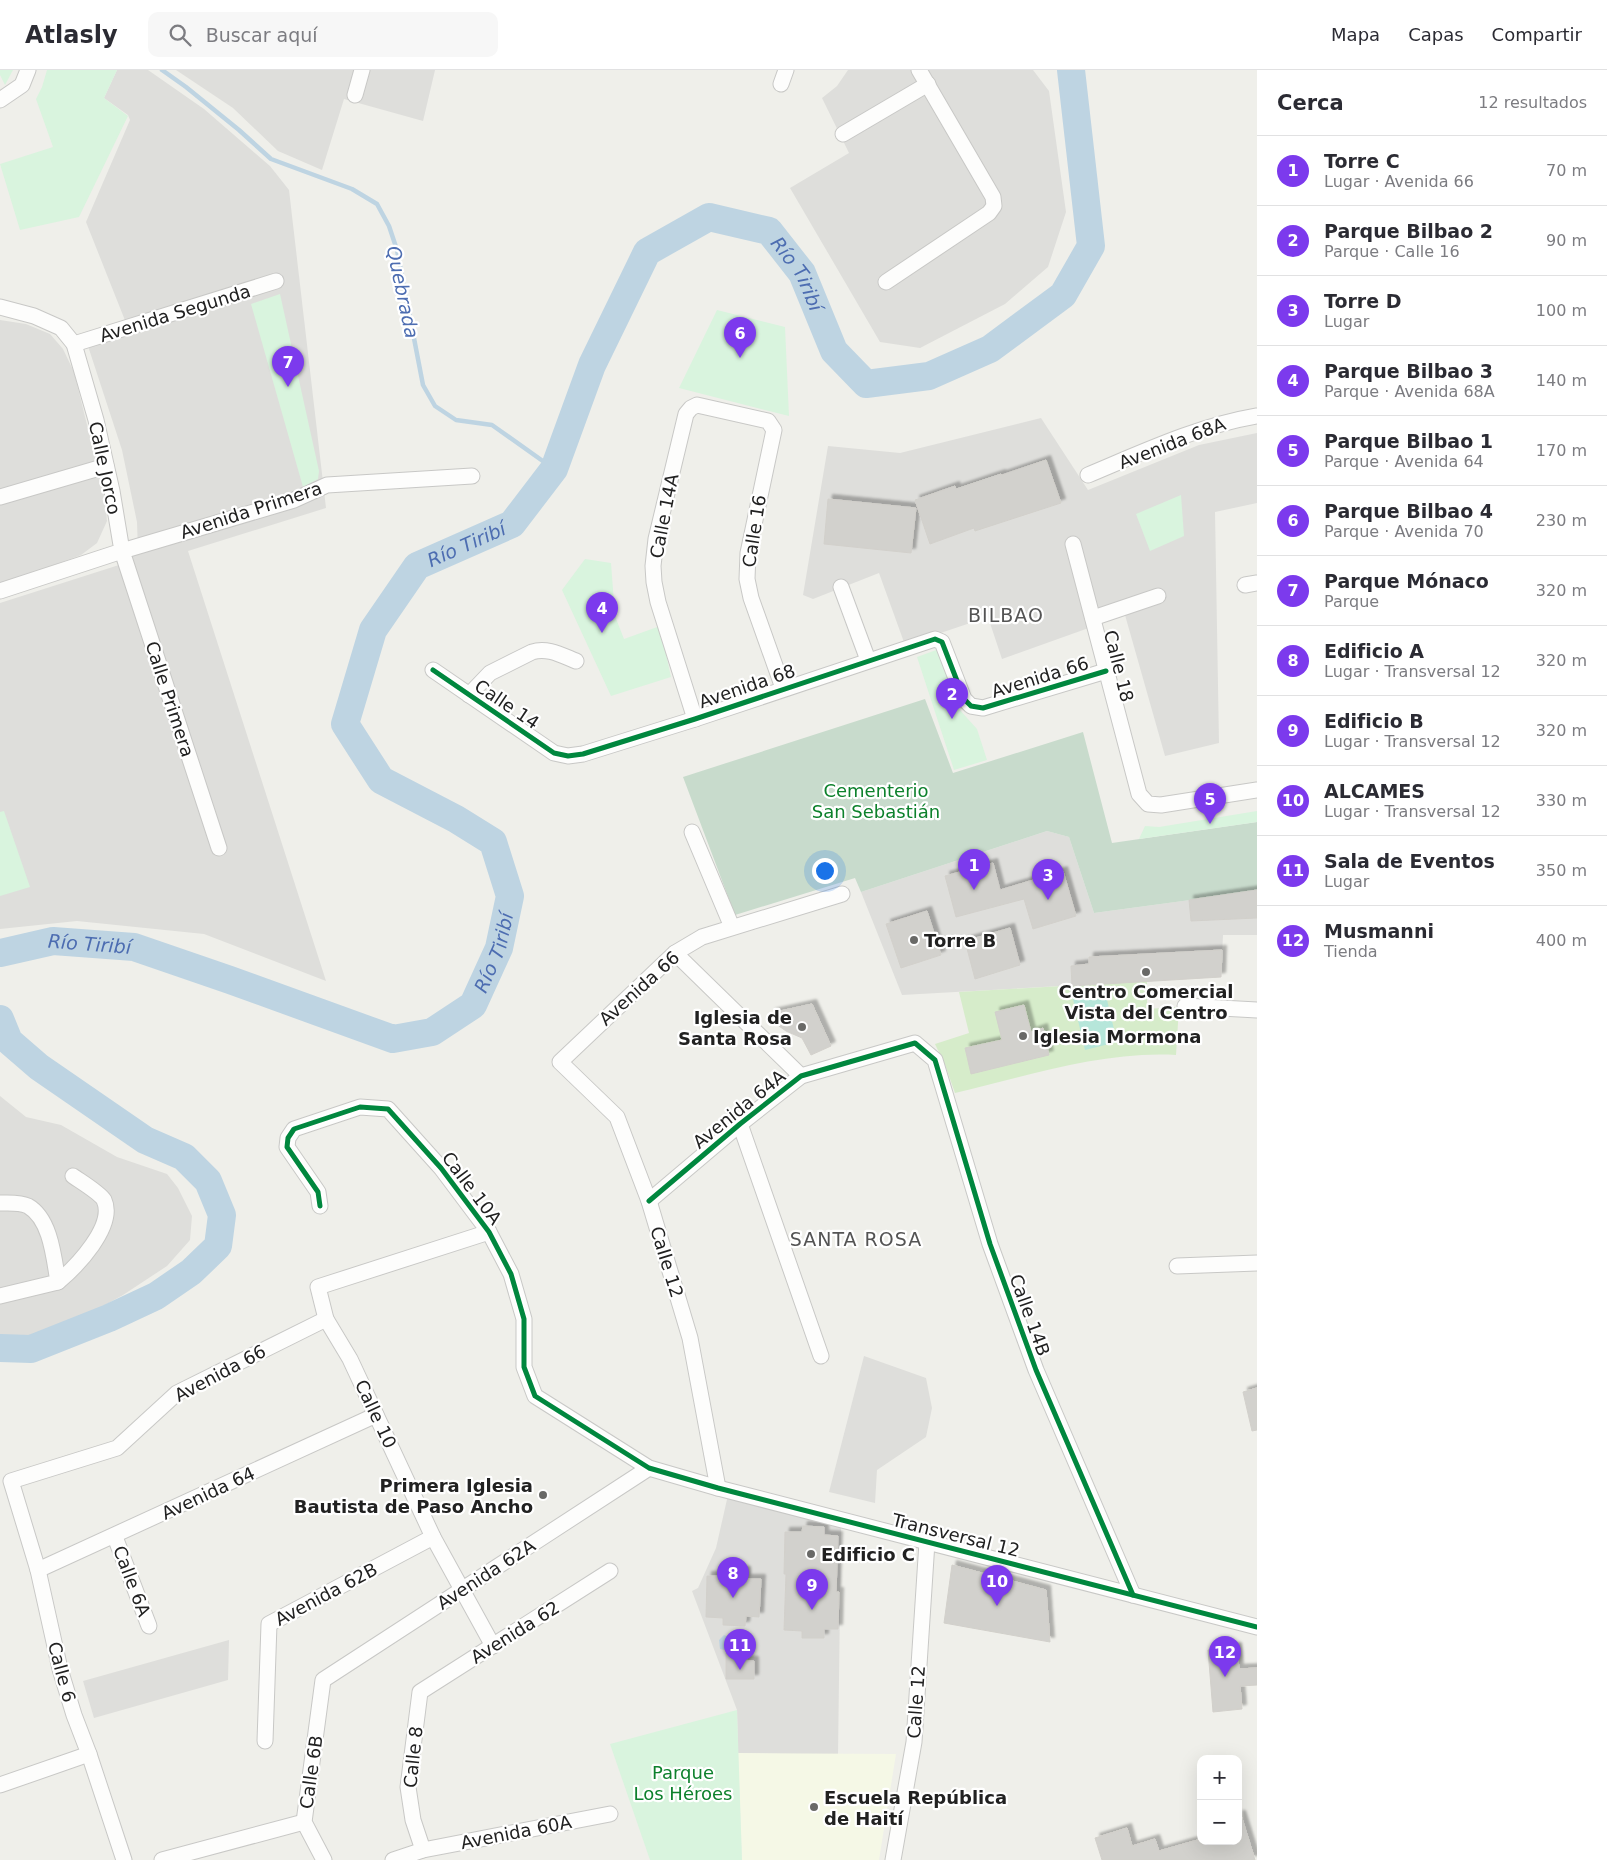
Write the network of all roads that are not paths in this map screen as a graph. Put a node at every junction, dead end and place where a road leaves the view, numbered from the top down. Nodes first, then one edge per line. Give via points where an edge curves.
1 (28, 70) edge
2 (362, 70) edge
3 (919, 70) edge
4 (928, 84) junction
5 (355, 95) dead end
6 (0, 100) edge
7 (843, 134) dead end
8 (276, 281) dead end
9 (886, 282) dead end
10 (0, 307) edge
11 (74, 344) junction
12 (1257, 416) edge
13 (774, 430) joint
14 (106, 466) junction
15 (1088, 475) dead end
16 (472, 476) dead end
17 (0, 497) edge
18 (1073, 544) dead end
19 (122, 551) junction
20 (840, 587) dead end
21 (0, 591) edge
22 (1158, 596) dead end
23 (1093, 618) junction
24 (576, 660) dead end
25 (868, 660) junction
26 (433, 670) dead end
27 (1106, 671) junction
28 (783, 688) junction
29 (469, 695) junction
30 (982, 708) joint
31 (695, 719) junction
32 (568, 756) joint
33 (1257, 790) edge
34 (692, 832) dead end
35 (219, 848) dead end
36 (842, 894) dead end
37 (732, 927) junction
38 (675, 953) junction
39 (1185, 1006) dead end
40 (1257, 1010) edge
41 (916, 1043) joint
42 (560, 1062) joint
43 (801, 1076) junction
44 (740, 1124) junction
45 (73, 1176) dead end
46 (648, 1201) junction
47 (0, 1204) edge
48 (320, 1206) dead end
49 (489, 1232) junction
50 (1257, 1263) edge
51 (1177, 1266) dead end
52 (58, 1282) junction
53 (0, 1296) edge
54 (326, 1319) junction
55 (821, 1356) dead end
56 (376, 1415) junction
57 (649, 1468) junction
58 (11, 1481) joint
59 (718, 1488) junction
60 (433, 1536) junction
61 (115, 1537) junction
62 (926, 1542) junction
63 (38, 1570) junction
64 (610, 1571) dead end
65 (462, 1589) junction
66 (1133, 1595) junction
67 (149, 1626) dead end
68 (1257, 1626) edge
69 (493, 1646) junction
70 (323, 1680) joint
71 (420, 1692) joint
72 (265, 1741) dead end
73 (89, 1754) junction
74 (0, 1786) edge
75 (610, 1814) dead end
76 (304, 1822) junction
77 (423, 1850) junction
78 (124, 1860) edge
79 (162, 1860) edge
80 (324, 1860) edge
81 (394, 1860) edge
82 (893, 1860) edge

1 - 6 street via 22,85
2 - 5 street
3 - 4 street
4 - 7 street
4 - 9 street via 993,197 994,206 989,213
8 - 11 street, Avenida Segunda
10 - 11 street, Calle Jorco via 34,316 61,328
11 - 14 street, Calle Jorco
12 - 15 street, Avenida 68A via 1229,420 1190,433
13 - 28 street, Calle 16 via 748,553 747,578
13 - 31 street, Calle 14A via 768,421 697,405 686,414 656,539 653,566 658,602
14 - 17 street
14 - 19 street, Calle Jorco
16 - 19 street, Avenida Primera via 327,485 294,500
18 - 23 street, Calle 18
19 - 21 street
19 - 35 street, Calle Primera
20 - 25 street
22 - 23 street
23 - 27 street, Calle 18
24 - 29 street via 546,650 532,652 490,673
25 - 28 street, Avenida 68
25 - 30 street, Avenida 68 via 935,639 942,642 964,699 971,706
26 - 29 street, Calle 14
27 - 30 street, Avenida 66
27 - 33 street, Calle 18 via 1139,794 1148,804 1161,805
28 - 31 street, Avenida 68
29 - 32 street, Calle 14 via 554,752
31 - 32 street, Avenida 68 via 584,754
34 - 37 street
36 - 37 street, Avenida 66
37 - 38 street, Avenida 66 via 702,937
38 - 42 street, Avenida 66
38 - 43 street
39 - 40 street
41 - 43 street, Avenida 64A
41 - 66 street, Calle 14B via 935,1060 990,1244 1032,1361
42 - 46 street, Calle 12 via 617,1117
43 - 44 street, Avenida 64A
44 - 46 street, Avenida 64A
44 - 55 street
45 - 52 street via 103,1198 106,1209 101,1234
46 - 59 street, Calle 12 via 690,1338
47 - 52 street via 28,1206 39,1217 48,1231
48 - 49 street, Calle 10A via 318,1192 288,1148 288,1138 294,1130 360,1107 388,1109 441,1168
49 - 54 street, Calle 10 via 318,1287
49 - 57 street, Calle 10A via 511,1274 524,1319 524,1367 535,1396
50 - 51 street
52 - 53 street
54 - 56 street, Calle 10 via 350,1359
54 - 58 street, Avenida 66 via 177,1392 117,1448
56 - 60 street, Calle 10
56 - 61 street, Avenida 64
57 - 59 street, Transversal 12
57 - 65 street, Avenida 62A
58 - 63 street, Calle 6
59 - 62 street, Transversal 12
60 - 65 street, Calle 10
60 - 72 street, Avenida 62B via 269,1624
61 - 63 street, Avenida 64
61 - 67 street, Calle 6A
62 - 66 street, Transversal 12
62 - 82 street, Calle 12 via 914,1742
63 - 73 street, Calle 6 via 60,1669
64 - 69 street, Avenida 62
65 - 69 street, Calle 10
65 - 70 street, Avenida 62A
66 - 68 street, Transversal 12
69 - 71 street, Avenida 62
70 - 76 street, Calle 6B
71 - 77 street, Calle 8 via 408,1787 413,1820
73 - 74 street
73 - 78 street, Calle 6
75 - 77 street, Avenida 60A
76 - 79 street
76 - 80 street, Calle 6B
77 - 81 street, Avenida 60A

